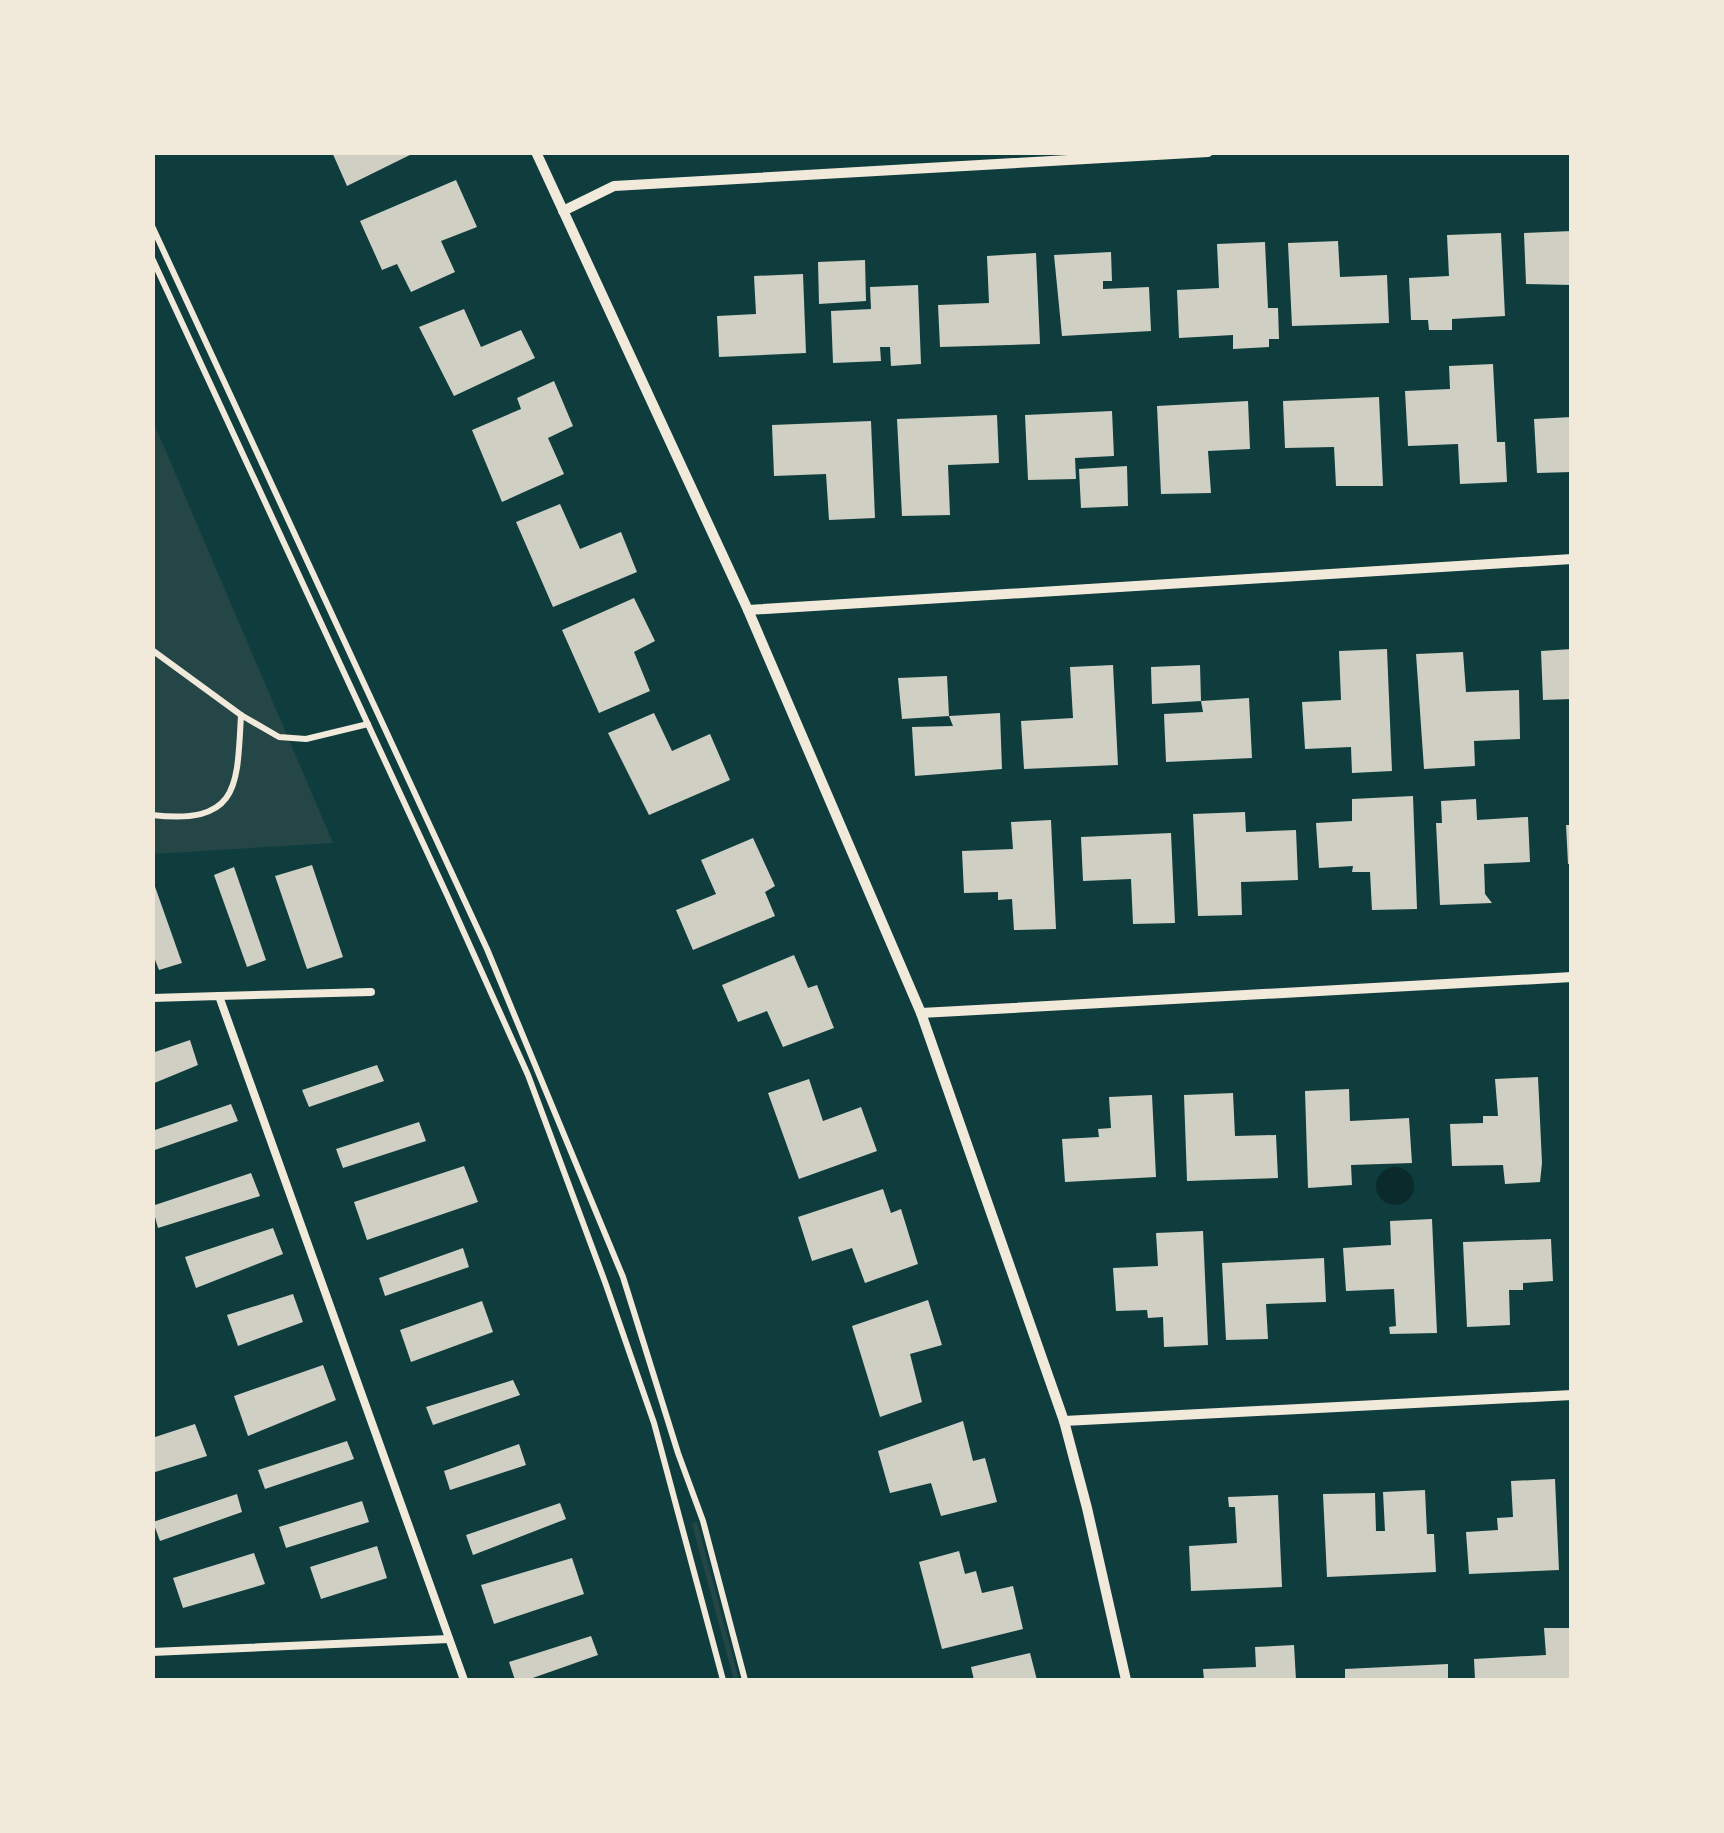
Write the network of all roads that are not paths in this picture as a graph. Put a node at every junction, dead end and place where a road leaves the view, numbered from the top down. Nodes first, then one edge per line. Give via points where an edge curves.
1 (536, 152) edge
2 (1208, 152) edge
3 (563, 211) junction
4 (1572, 559) edge
5 (748, 610) junction
6 (1572, 977) edge
7 (372, 992) dead end
8 (219, 996) junction
9 (152, 998) edge
10 (921, 1013) junction
11 (1572, 1395) edge
12 (1064, 1421) junction
13 (449, 1639) junction
14 (152, 1652) edge
15 (464, 1680) edge
16 (1126, 1680) edge

1 - 3 street
2 - 3 street via 614,186
3 - 5 street
4 - 5 street
5 - 10 street
6 - 10 street
7 - 8 lane
8 - 9 lane
8 - 13 lane
10 - 12 street
11 - 12 street
12 - 16 street
13 - 14 lane
13 - 15 lane

